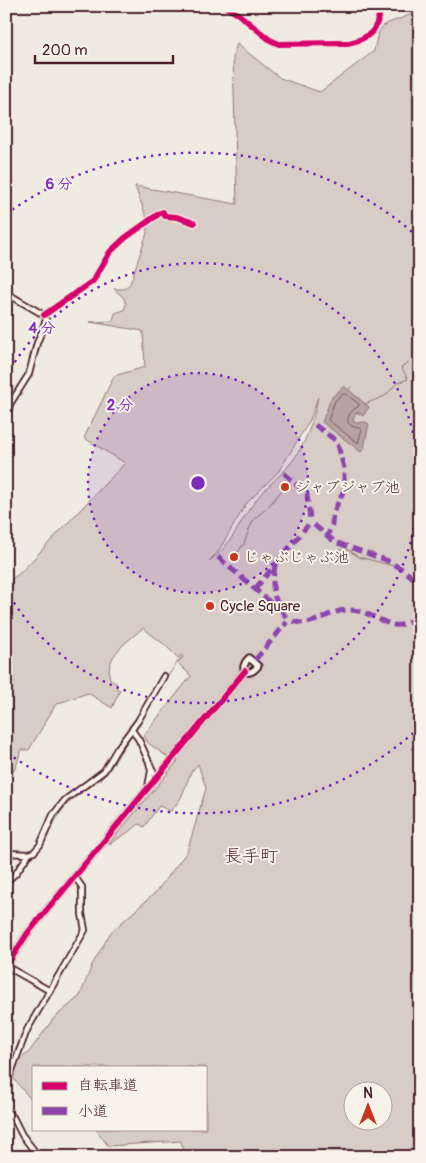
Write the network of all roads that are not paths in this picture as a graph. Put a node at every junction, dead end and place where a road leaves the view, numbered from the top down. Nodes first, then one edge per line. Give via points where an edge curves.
1 (224, 6) edge
2 (382, 6) edge
3 (194, 223) dead end
4 (6, 293) edge
5 (44, 315) junction
6 (6, 422) edge
7 (245, 671) dead end
8 (164, 676) dead end
9 (132, 730) junction
10 (149, 762) junction
11 (158, 776) junction
12 (148, 789) junction
13 (6, 853) edge
14 (29, 854) junction
15 (74, 877) junction
16 (6, 882) edge
17 (6, 967) edge
18 (50, 991) junction
19 (6, 1086) edge
20 (6, 1111) edge
21 (39, 1157) edge

1 - 2 street via 270,40 284,45 344,44 360,39 375,28
3 - 5 street via 160,213 110,252 93,281
4 - 5 street
5 - 6 street via 46,320 29,374 10,404
7 - 11 street
8 - 9 street
9 - 10 street
9 - 14 street via 104,771 57,809 40,844
10 - 11 street
10 - 12 street
11 - 12 street
12 - 15 street
13 - 14 street
14 - 16 street
15 - 17 street via 27,934
15 - 18 street via 82,887 85,930
17 - 18 street
18 - 19 street via 27,1030
20 - 21 street

